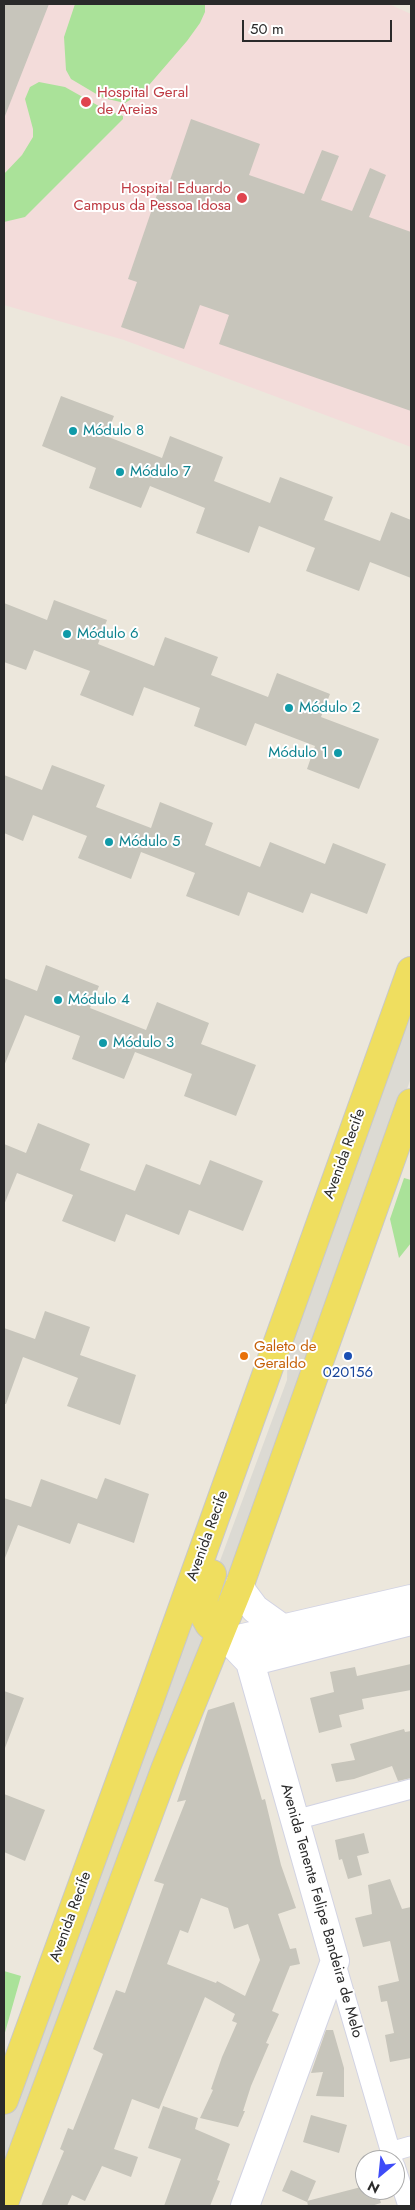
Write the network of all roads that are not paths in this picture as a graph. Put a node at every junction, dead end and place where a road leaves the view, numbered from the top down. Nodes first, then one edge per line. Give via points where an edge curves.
1 (411, 971) edge
2 (411, 1103) edge
3 (283, 1324) junction
4 (240, 1584) junction
5 (411, 1599) edge
6 (411, 1621) edge
7 (283, 1629) junction
8 (225, 1637) junction
9 (250, 1662) junction
10 (411, 1789) edge
11 (295, 1820) junction
12 (335, 1961) junction
13 (4, 2100) edge
14 (390, 2150) edge
15 (4, 2203) edge
16 (245, 2206) edge

1 - 3 main road, Avenida Recife
2 - 4 main road
3 - 8 main road via 282,1367 202,1608 205,1618
3 - 13 main road, Avenida Recife
4 - 7 street via 242,1594 255,1609
4 - 8 main road
5 - 7 street
6 - 9 street
7 - 8 street
8 - 9 street
8 - 15 main road via 166,1767
9 - 11 street, Avenida Tenente Felipe Bandeira de Melo
10 - 11 street
11 - 12 street, Avenida Tenente Felipe Bandeira de Melo
12 - 14 street, Avenida Tenente Felipe Bandeira de Melo
12 - 16 street

